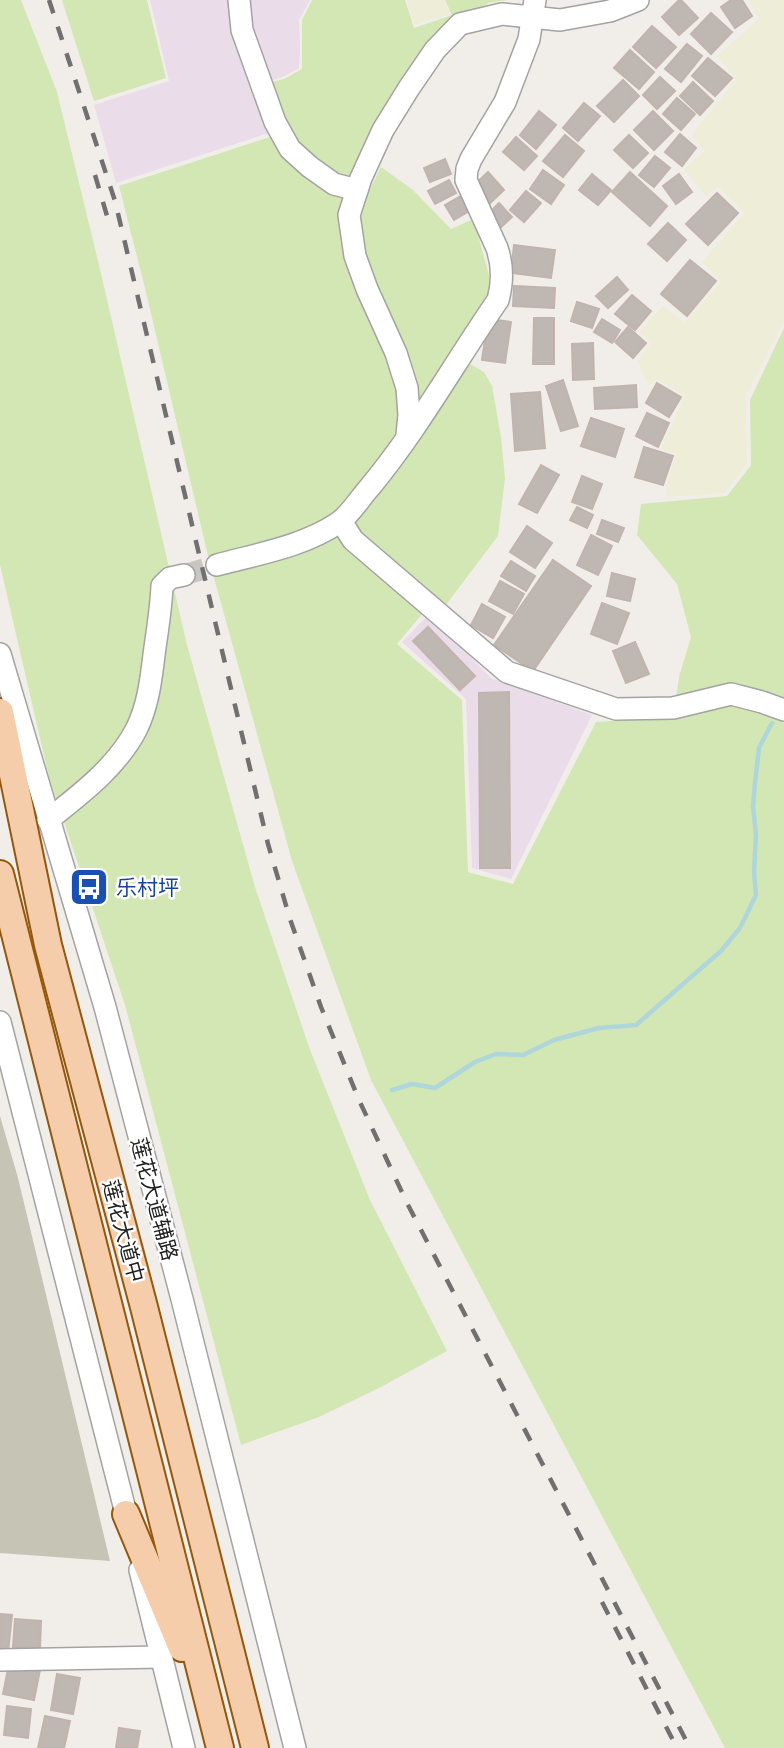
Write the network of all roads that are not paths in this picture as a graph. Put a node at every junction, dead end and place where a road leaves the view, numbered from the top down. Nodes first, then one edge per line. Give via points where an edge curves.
1 (239, 0) edge
2 (638, 0) edge
3 (534, 8) edge
4 (357, 190) junction
5 (407, 435) junction
6 (341, 521) junction
7 (217, 565) tunnel mouth
8 (184, 575) tunnel mouth
9 (0, 654) edge
10 (784, 710) edge
11 (0, 712) edge
12 (48, 820) junction
13 (0, 874) edge
14 (0, 1022) edge
15 (126, 1514) junction
16 (161, 1657) junction
17 (0, 1660) edge
18 (218, 1741) edge
19 (184, 1748) edge
20 (255, 1748) edge
21 (295, 1748) edge

1 - 4 street via 242,30 275,122 290,149 334,184
2 - 3 street via 610,12 560,20
3 - 4 street via 460,24 409,88 383,130
3 - 5 street via 529,39 505,102 467,169 466,180 501,259 498,300
4 - 5 street via 349,215 355,256 407,388
5 - 6 street
6 - 7 street via 292,545
6 - 10 street via 353,540 507,671 616,709 673,708 731,694
8 - 12 street via 170,578 162,586 148,696 136,730 98,778
9 - 12 street, 莲花大道辅路
11 - 20 main road, 莲花大道中 via 48,944
12 - 21 street, 莲花大道辅路 via 108,1020
13 - 18 main road, 莲花大道中
14 - 15 street
15 - 16 street
15 - 18 main road
16 - 17 street
16 - 19 street

